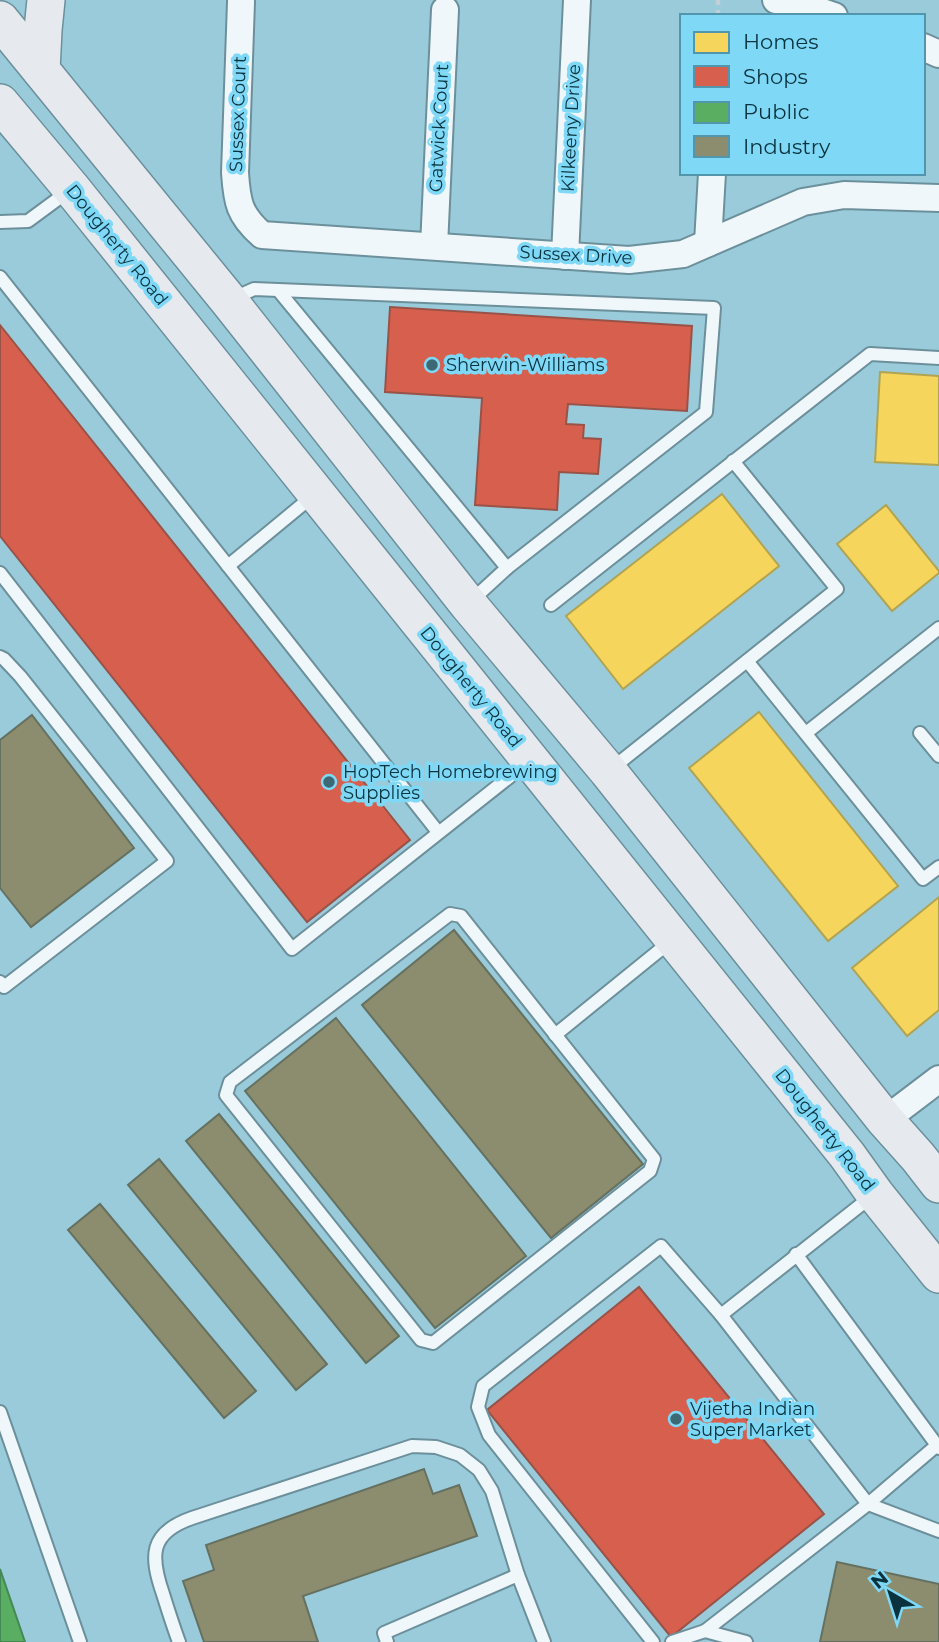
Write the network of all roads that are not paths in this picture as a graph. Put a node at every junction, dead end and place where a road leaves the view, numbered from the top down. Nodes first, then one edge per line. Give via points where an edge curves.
1 (46, 0) edge
2 (577, 0) edge
3 (776, 0) edge
4 (242, 2) dead end
5 (445, 10) dead end
6 (828, 14) edge
7 (0, 20) edge
8 (41, 70) junction
9 (0, 103) edge
10 (712, 175) edge
11 (72, 188) junction
12 (939, 198) edge
13 (0, 222) edge
14 (249, 224) joint
15 (708, 243) junction
16 (434, 247) junction
17 (565, 256) junction
18 (0, 277) edge
19 (278, 290) junction
20 (229, 301) junction
21 (939, 358) edge
22 (733, 461) junction
23 (316, 493) junction
24 (228, 566) junction
25 (507, 568) junction
26 (0, 573) edge
27 (468, 604) junction
28 (551, 605) dead end
29 (939, 628) edge
30 (0, 657) edge
31 (747, 661) junction
32 (806, 733) junction
33 (920, 733) dead end
34 (939, 756) edge
35 (530, 761) junction
36 (608, 771) junction
37 (438, 832) junction
38 (939, 867) edge
39 (697, 883) junction
40 (674, 939) junction
41 (0, 982) edge
42 (555, 1035) junction
43 (939, 1079) edge
44 (885, 1120) junction
45 (939, 1184) edge
46 (875, 1194) junction
47 (939, 1235) edge
48 (796, 1254) junction
49 (939, 1274) edge
50 (721, 1315) junction
51 (0, 1412) edge
52 (938, 1444) edge
53 (868, 1504) junction
54 (939, 1531) edge
55 (518, 1575) junction
56 (705, 1631) junction
57 (80, 1642) edge
58 (179, 1642) edge
59 (387, 1642) edge
60 (544, 1642) edge
61 (653, 1642) edge
62 (672, 1642) edge
63 (746, 1642) edge

1 - 8 main road
2 - 17 street, Kilkeeny Drive
3 - 6 street
4 - 14 street, Sussex Court via 235,173 237,199
5 - 16 street, Gatwick Court
7 - 8 main road
8 - 20 main road
9 - 11 main road, Dougherty Road
10 - 15 street
11 - 13 lane via 28,221
11 - 23 main road, Dougherty Road
12 - 15 street, Sussex Drive via 845,195 803,202
14 - 16 street, Sussex Drive via 262,235
15 - 17 street, Sussex Drive via 683,254 629,260
16 - 17 street, Sussex Drive
18 - 24 lane
19 - 20 lane via 254,289
19 - 25 lane
19 - 25 lane via 714,308 706,412
20 - 27 main road
21 - 22 lane via 870,354
22 - 28 lane
22 - 31 lane via 837,589
23 - 24 lane
23 - 35 main road, Dougherty Road
24 - 37 lane
25 - 27 lane
26 - 37 lane via 292,949
27 - 36 main road
29 - 32 lane
30 - 41 lane via 167,861 4,987
31 - 32 lane
31 - 36 lane
32 - 38 lane via 923,879
33 - 34 lane
35 - 37 lane
35 - 39 main road via 590,798 655,879
35 - 40 main road, Dougherty Road
36 - 39 main road
39 - 44 main road
40 - 42 lane
40 - 46 main road, Dougherty Road
42 - 42 lane via 461,916 450,914 230,1082 226,1095 421,1340 433,1343 650,1171 654,1159
43 - 44 street
44 - 45 main road
46 - 47 main road via 924,1217
46 - 48 lane
46 - 49 main road, Dougherty Road
48 - 50 lane
48 - 52 lane
50 - 53 lane
50 - 61 lane via 661,1246 483,1386 478,1407 489,1435
51 - 57 lane
52 - 53 lane
53 - 54 lane
53 - 56 lane
55 - 58 lane via 492,1491 479,1470 460,1455 412,1446 185,1520 167,1531 154,1556 154,1570
55 - 59 lane via 384,1633
55 - 60 lane
56 - 62 lane
56 - 63 lane

